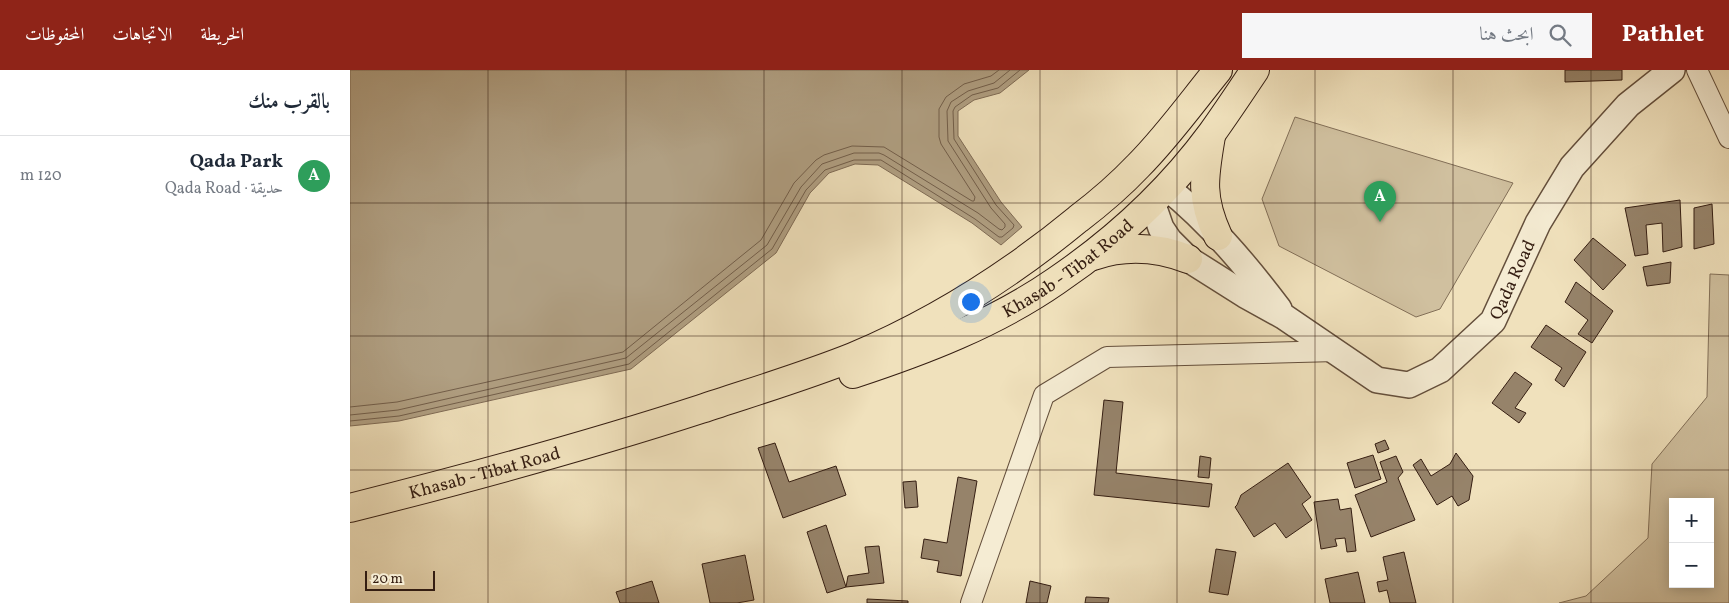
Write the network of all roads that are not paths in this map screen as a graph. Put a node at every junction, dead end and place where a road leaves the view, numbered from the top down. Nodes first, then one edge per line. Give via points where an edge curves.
1 (1218, 70) edge
2 (1255, 70) edge
3 (1672, 70) edge
4 (1698, 70) edge
5 (1212, 134) junction
6 (1729, 138) edge
7 (1159, 142) junction
8 (1114, 188) junction
9 (1156, 190) junction
10 (1218, 236) junction
11 (1087, 258) junction
12 (1188, 259) junction
13 (1283, 316) junction
14 (1336, 351) junction
15 (617, 437) junction
16 (350, 508) edge
17 (970, 603) edge

1 - 7 highway, Khasab - Tibat Road
2 - 5 highway, Khasab - Tibat Road
3 - 14 street, Qada Road via 1628,105 1572,167 1538,223 1493,320 1440,370 1409,385 1377,380
4 - 6 street
5 - 9 highway, Khasab - Tibat Road
5 - 10 highway via 1204,190 1210,220
7 - 8 highway, Khasab - Tibat Road
7 - 9 highway via 1152,161
8 - 9 highway via 1137,181
8 - 15 highway, Khasab - Tibat Road via 1054,239 928,321 817,370
9 - 10 street, Qada Road
9 - 11 highway, Khasab - Tibat Road
9 - 12 street, Qada Road via 1156,215 1169,240
10 - 13 street, Qada Road
11 - 12 highway via 1113,250 1141,248
11 - 15 highway, Khasab - Tibat Road via 1011,308 915,353 777,398
12 - 13 street, Qada Road
13 - 14 street, Qada Road
14 - 17 street via 1107,357 1044,396
15 - 16 highway, Khasab - Tibat Road

